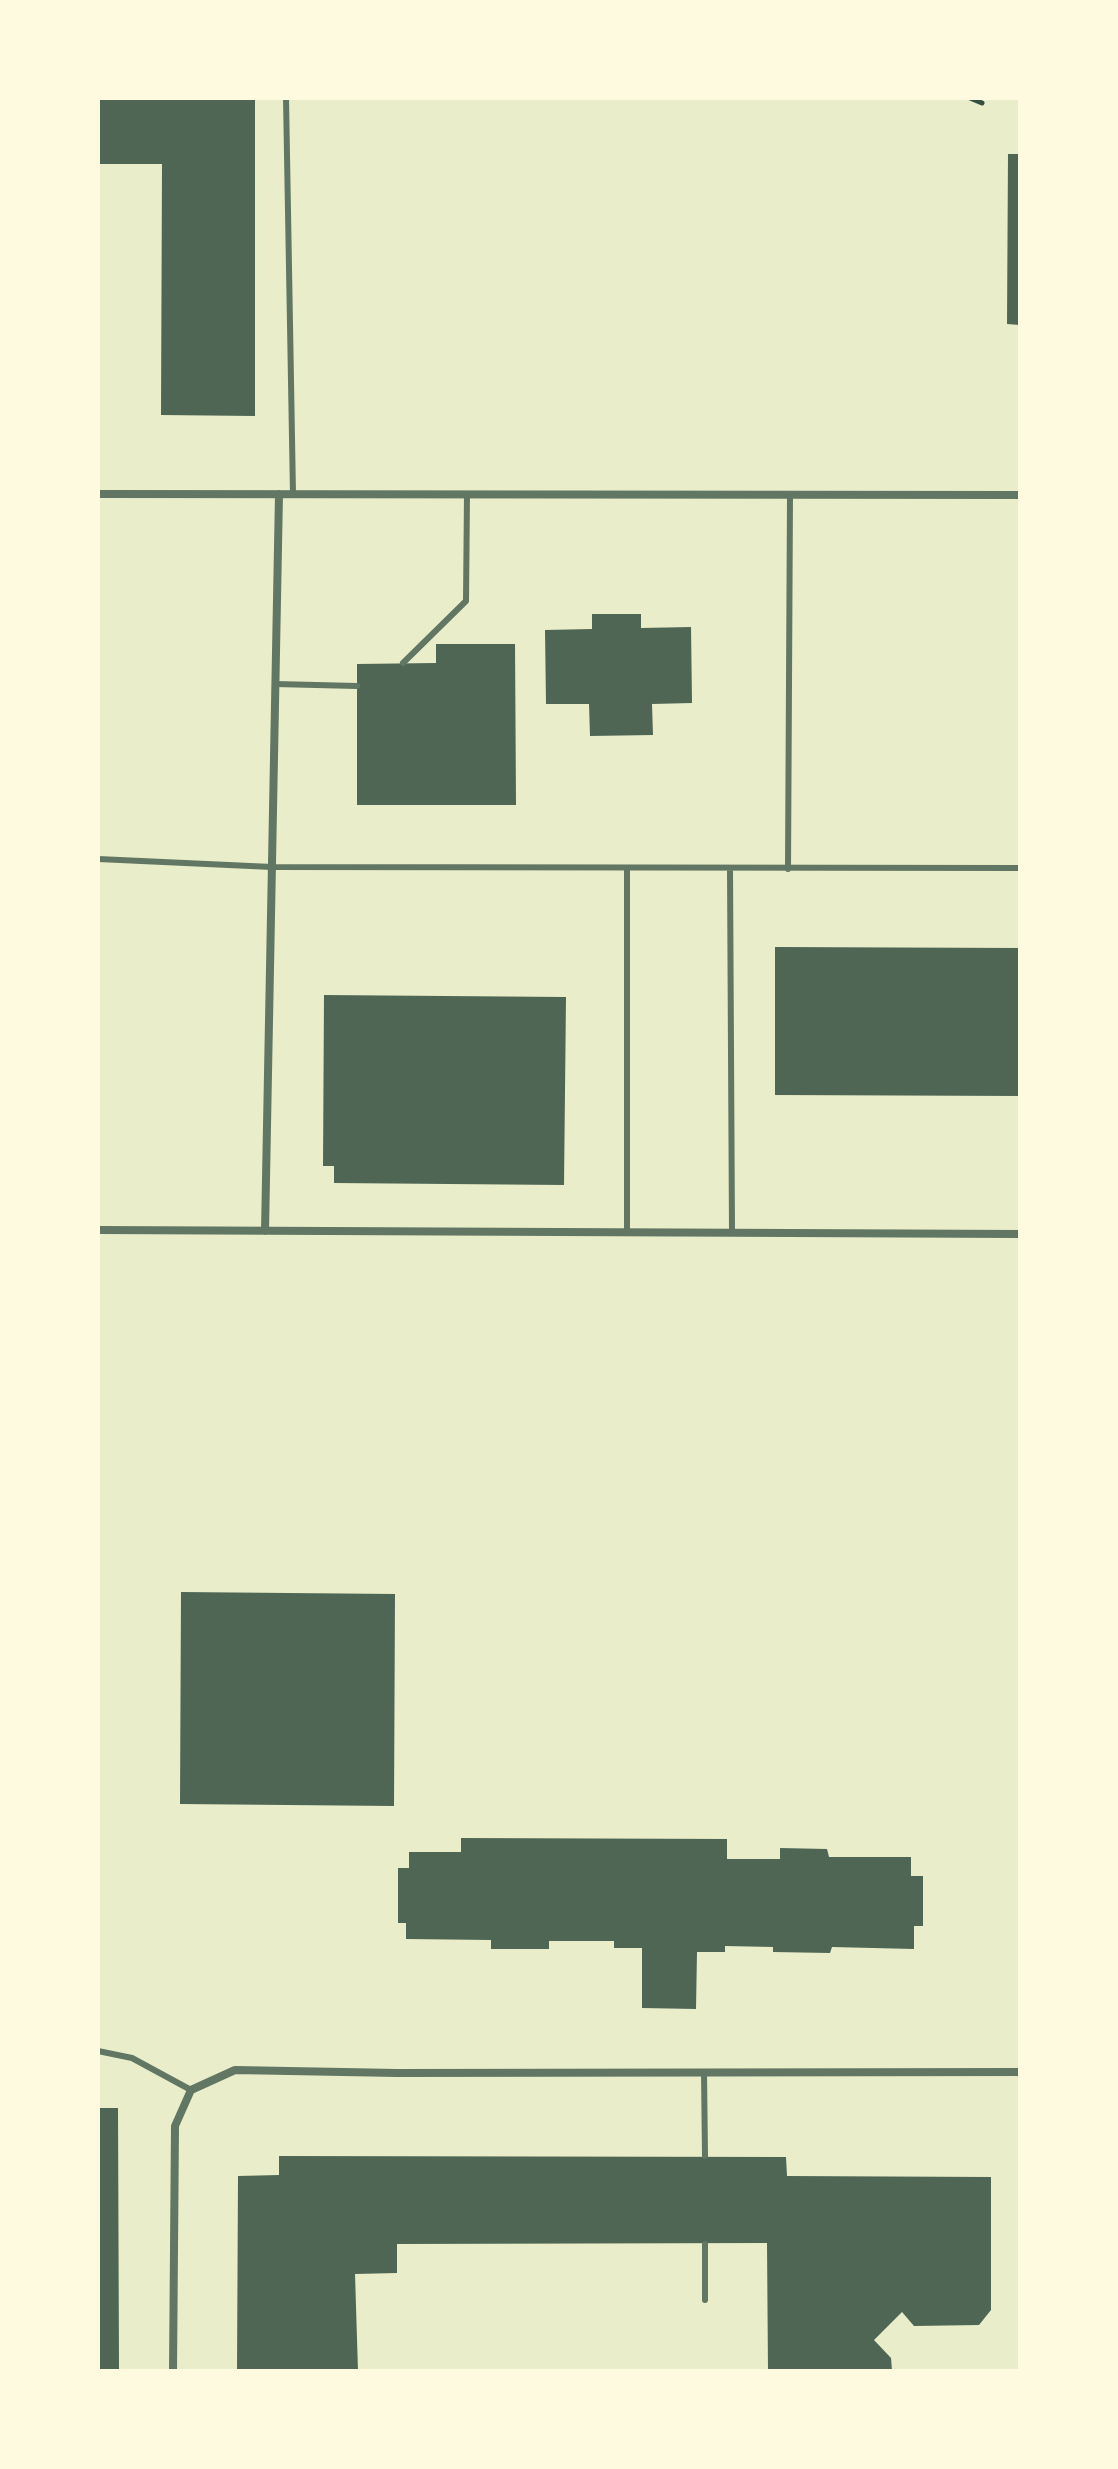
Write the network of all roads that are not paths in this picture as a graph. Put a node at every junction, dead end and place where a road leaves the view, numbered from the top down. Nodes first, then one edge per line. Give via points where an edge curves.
1 (286, 98) edge
2 (98, 494) edge
3 (279, 494) junction
4 (293, 494) junction
5 (467, 494) junction
6 (790, 495) junction
7 (1020, 495) edge
8 (403, 663) dead end
9 (275, 684) junction
10 (357, 686) dead end
11 (98, 859) edge
12 (272, 867) junction
13 (627, 868) junction
14 (1020, 868) edge
15 (730, 869) junction
16 (788, 869) junction
17 (98, 1230) edge
18 (265, 1231) junction
19 (627, 1232) junction
20 (732, 1233) junction
21 (1020, 1234) edge
22 (98, 2051) edge
23 (704, 2072) junction
24 (1020, 2072) edge
25 (191, 2090) junction
26 (705, 2156) dead end
27 (705, 2244) dead end
28 (705, 2300) dead end
29 (173, 2371) edge

1 - 4 lane
2 - 3 street
3 - 4 street
3 - 9 street
4 - 5 street
5 - 6 street
5 - 8 lane via 466,601
6 - 7 street
6 - 16 lane
9 - 10 lane
9 - 12 street
11 - 12 lane
12 - 13 lane
12 - 18 street
13 - 15 lane
13 - 19 lane
14 - 16 lane
15 - 16 lane
15 - 20 lane
17 - 18 street
18 - 19 street
19 - 20 street
20 - 21 street
22 - 25 lane via 132,2058
23 - 24 street
23 - 25 street via 235,2070
23 - 26 lane
25 - 29 street via 175,2126
27 - 28 lane

